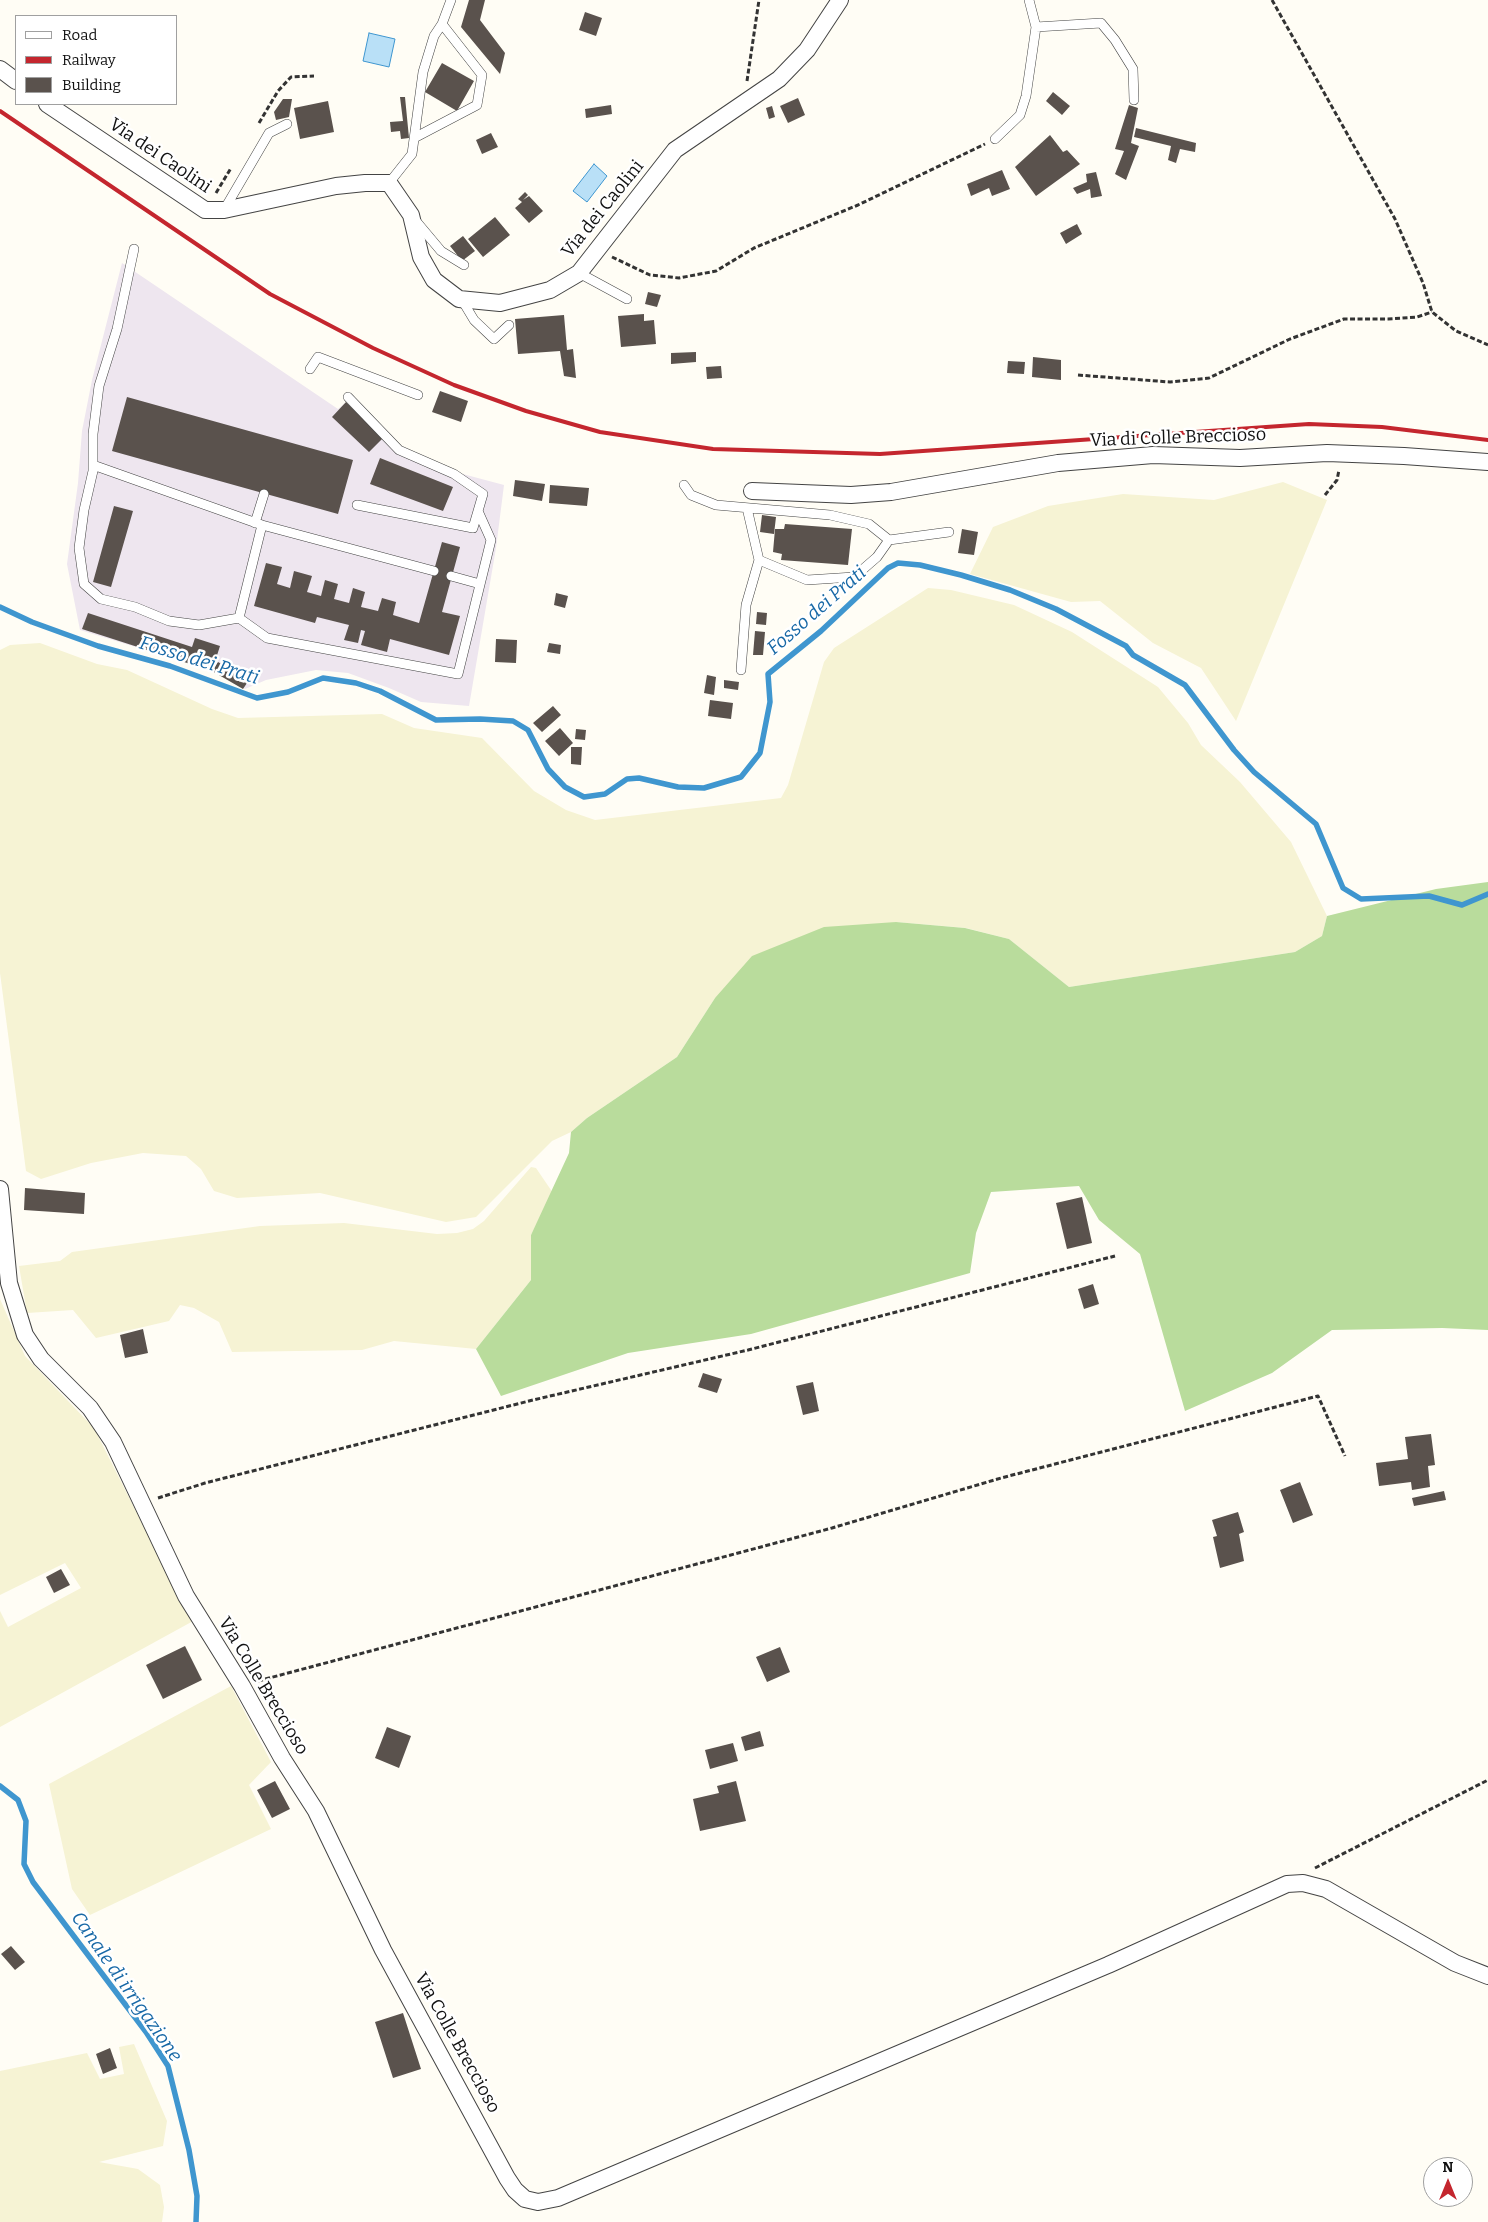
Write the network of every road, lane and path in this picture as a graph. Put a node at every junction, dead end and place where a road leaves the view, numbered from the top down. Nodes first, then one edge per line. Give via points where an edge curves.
1 (451, 0) edge
2 (759, 0) edge
3 (840, 0) edge
4 (1029, 0) edge
5 (1272, 0) edge
6 (442, 24) junction
7 (1036, 26) junction
8 (0, 69) edge
9 (15, 80) edge
10 (1134, 100) dead end
11 (49, 105) edge
12 (736, 107) junction
13 (287, 124) dead end
14 (416, 137) junction
15 (995, 139) joint
16 (390, 183) junction
17 (224, 210) junction
18 (411, 215) junction
19 (134, 249) dead end
20 (598, 250) junction
21 (464, 265) dead end
22 (579, 273) junction
23 (627, 299) dead end
24 (462, 300) junction
25 (1432, 312) junction
26 (509, 325) dead end
27 (1488, 345) edge
28 (310, 369) dead end
29 (1078, 375) dead end
30 (418, 395) dead end
31 (348, 397) dead end
32 (1343, 454) junction
33 (1488, 462) edge
34 (93, 465) junction
35 (684, 485) dead end
36 (752, 492) dead end
37 (264, 494) dead end
38 (1324, 495) dead end
39 (357, 505) dead end
40 (747, 508) junction
41 (478, 511) junction
42 (259, 524) junction
43 (949, 532) dead end
44 (889, 540) junction
45 (759, 560) junction
46 (434, 572) dead end
47 (451, 576) dead end
48 (480, 584) junction
49 (239, 618) junction
50 (741, 670) dead end
51 (0, 1189) edge
52 (1, 1233) edge
53 (1115, 1256) dead end
54 (1345, 1456) dead end
55 (142, 1503) junction
56 (242, 1686) junction
57 (1488, 1780) edge
58 (1312, 1869) dead end
59 (1488, 1976) edge

1 - 6 lane
2 - 12 path via 748,78
3 - 12 street, Via dei Caolini via 807,50 779,79
4 - 7 lane
5 - 25 path via 1395,219
6 - 14 lane via 434,36 423,72
6 - 14 lane via 482,75 477,105
7 - 10 lane via 1101,23 1133,69
7 - 15 lane via 1026,96 1020,115
8 - 9 street
11 - 17 street, Via dei Caolini via 205,210
12 - 20 street, Via dei Caolini via 675,150
13 - 17 lane via 269,133
14 - 16 lane via 412,154
15 - 20 path via 867,201 754,248 716,270 679,278 650,275
16 - 17 street, Via dei Caolini via 336,186
16 - 18 street
18 - 21 lane via 441,251
18 - 24 street via 421,257 434,280
19 - 34 lane via 117,329 99,386
20 - 22 street, Via dei Caolini
22 - 23 lane
22 - 24 street, Via dei Caolini via 550,290 500,303
24 - 26 lane via 474,320 494,339
25 - 27 path via 1456,331
25 - 29 path via 1417,317 1344,319 1281,343 1209,378 1170,382
28 - 30 lane via 318,357
31 - 41 lane via 399,450 454,474 483,494
32 - 33 street, Via di Colle Breccioso
32 - 36 street, Via di Colle Breccioso via 1240,458 1153,455 1058,463 851,495
32 - 38 path via 1337,480
34 - 42 lane
34 - 49 lane via 79,548 84,584 101,599 135,607 169,621 199,625
35 - 40 lane via 691,495 716,504
37 - 42 lane
39 - 41 lane via 473,528
40 - 44 lane via 830,515 869,524
40 - 45 lane
41 - 48 lane via 491,540
42 - 46 lane
42 - 49 lane
43 - 44 lane
44 - 45 lane via 877,557 854,577 807,580
45 - 50 lane via 746,605
47 - 48 lane
48 - 49 lane via 458,674 267,638
51 - 52 street, Via Colle Breccioso
52 - 55 street, Via Colle Breccioso via 9,1284 25,1335 41,1359 99,1419
53 - 55 path via 748,1350 532,1400 215,1480
54 - 56 path via 1318,1396 1001,1478 832,1528
55 - 56 street, Via Colle Breccioso via 186,1596
56 - 59 street, Via Colle Breccioso via 323,1823 379,1942 506,2178 525,2199 538,2202 558,2198 1081,1977 1287,1884 1303,1883 1326,1889 1455,1963
57 - 58 path

